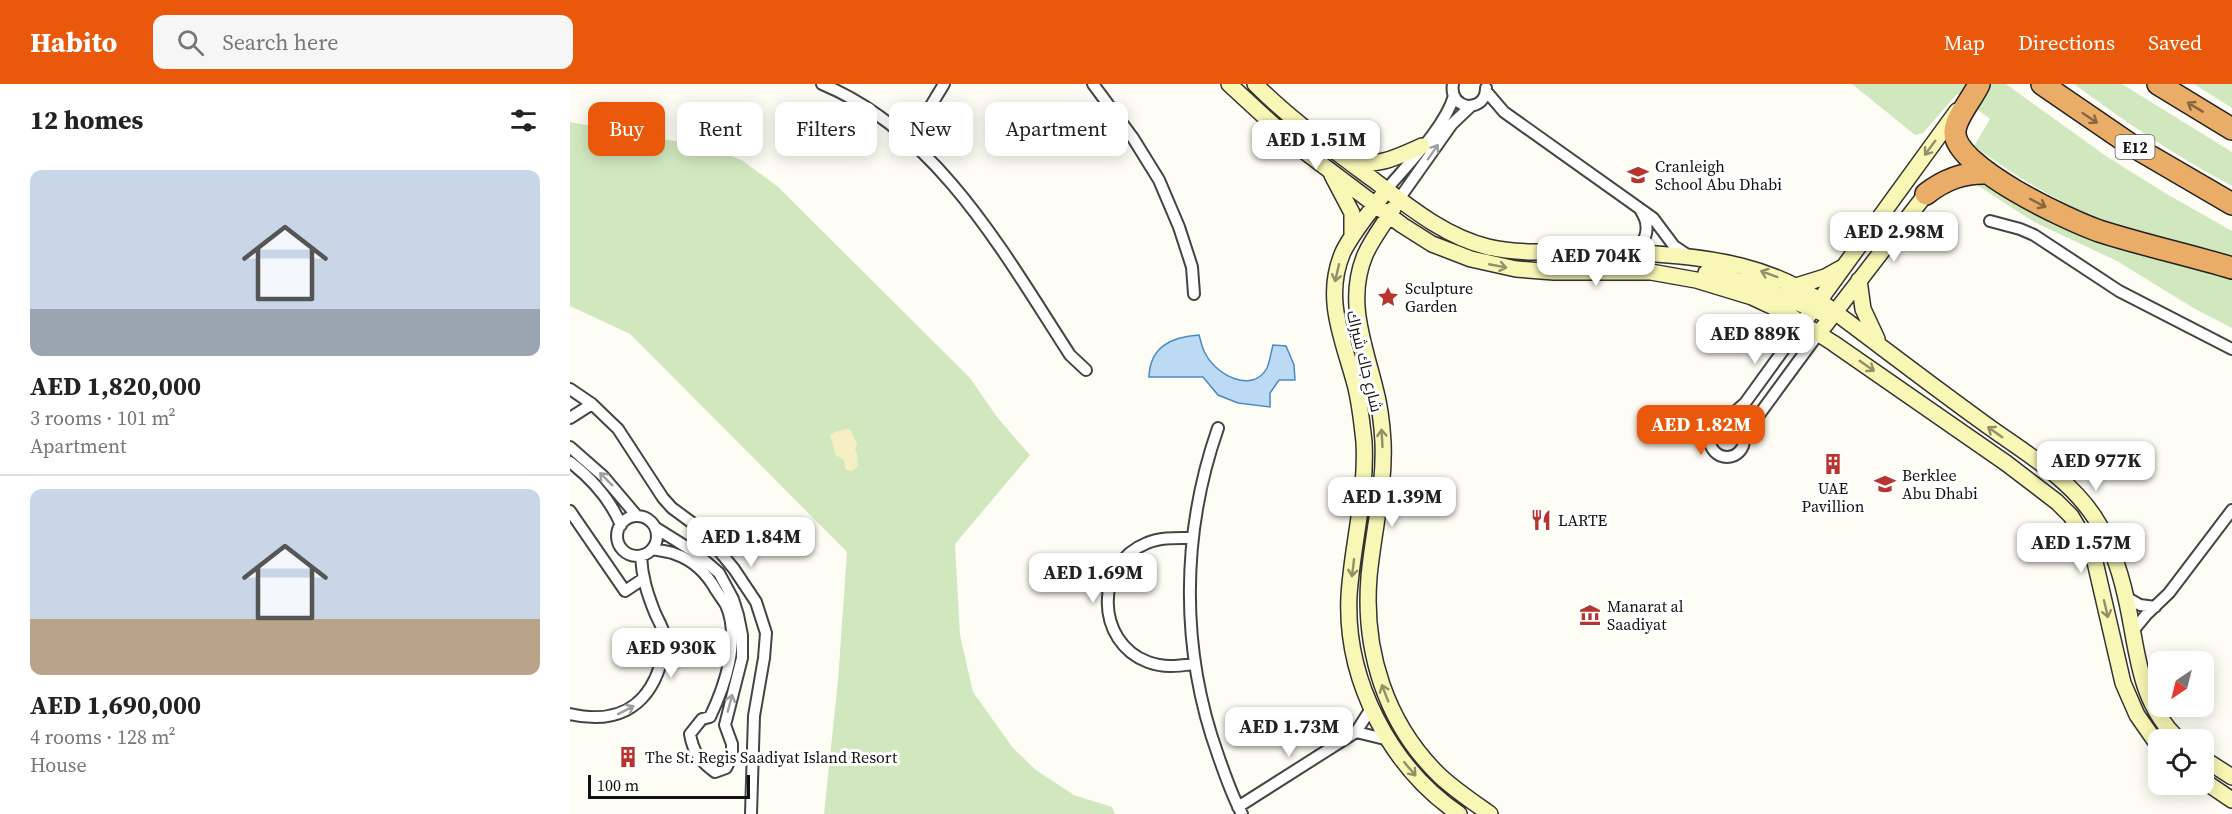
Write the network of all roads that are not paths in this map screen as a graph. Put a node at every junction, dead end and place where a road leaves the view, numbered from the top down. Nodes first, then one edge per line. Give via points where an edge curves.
1 (822, 84) edge
2 (944, 84) edge
3 (1093, 84) edge
4 (1229, 84) edge
5 (1255, 84) edge
6 (1978, 84) edge
7 (2042, 84) edge
8 (2158, 84) edge
9 (1486, 88) edge
10 (1452, 89) edge
11 (933, 102) edge
12 (1474, 106) junction
13 (1504, 112) junction
14 (1264, 118) junction
15 (889, 125) edge
16 (2232, 129) edge
17 (1422, 146) junction
18 (924, 156) edge
19 (1342, 158) junction
20 (1329, 170) junction
21 (1988, 172) junction
22 (1926, 194) joint
23 (1387, 203) junction
24 (2232, 204) edge
25 (1641, 211) junction
26 (1990, 221) dead end
27 (1352, 236) junction
28 (1633, 252) junction
29 (1689, 256) junction
30 (1845, 265) junction
31 (2232, 268) edge
32 (1673, 274) junction
33 (1859, 280) junction
34 (1796, 286) junction
35 (1194, 294) dead end
36 (1817, 306) junction
37 (1835, 312) junction
38 (1803, 323) junction
39 (1819, 333) junction
40 (1883, 346) junction
41 (2232, 349) edge
42 (1086, 370) dead end
43 (570, 389) edge
44 (592, 404) junction
45 (570, 418) edge
46 (1722, 423) junction
47 (1218, 428) dead end
48 (1744, 439) junction
49 (570, 447) edge
50 (570, 462) edge
51 (2232, 510) edge
52 (570, 511) edge
53 (637, 516) junction
54 (621, 525) junction
55 (656, 528) junction
56 (1192, 538) junction
57 (652, 549) junction
58 (641, 556) junction
59 (643, 579) junction
60 (2126, 597) junction
61 (2155, 607) junction
62 (2132, 632) junction
63 (1194, 664) junction
64 (1372, 707) junction
65 (570, 714) edge
66 (710, 717) junction
67 (725, 725) junction
68 (2169, 729) edge
69 (2148, 731) edge
70 (1356, 732) junction
71 (1389, 740) junction
72 (2214, 765) edge
73 (2232, 777) edge
74 (2214, 788) edge
75 (2232, 800) edge
76 (1240, 810) edge
77 (751, 814) edge
78 (1459, 814) edge
79 (1490, 814) edge

1 - 15 street via 874,112
2 - 11 street
3 - 35 street via 1159,180 1192,267
4 - 14 street
5 - 19 street via 1296,123
6 - 21 highway via 1956,128 1956,141 1966,156
6 -> 30 street
7 -> 24 highway, E12 via 2131,145
16 -> 8 highway
9 - 12 street, شارع جاك شيراك via 1483,100
9 - 13 street
10 - 12 street via 1463,105
10 - 17 street, شارع جاك شيراك via 1446,114
12 - 13 street
23 -> 12 street, شارع جاك شيراك via 1452,124
13 - 25 street
14 - 20 street
14 - 23 street via 1283,125
17 - 19 street via 1378,163 1360,164
17 - 23 street, شارع جاك شيراك
18 - 42 street via 947,177 983,223 1070,355
19 - 23 street
20 - 23 street
20 - 27 street via 1352,213
21 - 22 highway via 1960,175
21 -> 31 highway via 2037,202 2099,231
22 - 33 street
23 - 27 street, شارع جاك شيراك
23 - 28 street via 1486,246 1527,253
23 -> 32 street via 1419,237 1466,258 1554,272 1629,270
79 -> 23 street, شارع جاك شيراك via 1453,788 1417,750 1390,705 1377,671 1370,634 1369,578 1383,452 1379,407 1356,303 1359,276
25 - 28 street via 1647,233
25 - 29 street
26 - 41 street via 2034,236 2119,291
27 -> 64 street, شارع جاك شيراك via 1339,263 1334,308 1362,423 1364,462 1349,616 1358,673
28 - 29 street
34 -> 29 street via 1745,266
30 - 34 street
30 - 36 street
32 - 36 street via 1697,272 1738,280
32 - 38 street via 1752,297
33 - 37 street
33 - 40 street via 1866,319
34 - 36 street
36 - 37 street via 1824,314
36 - 38 street
37 - 39 street
37 - 40 street
38 - 39 street
38 - 46 street via 1745,403
39 - 48 street
39 -> 69 street via 2006,463 2071,516 2094,562 2123,683 2136,715
60 -> 40 street via 2106,537 2080,499 2036,460
43 - 44 street
44 - 45 street
44 - 77 street via 618,429 663,498 702,530 735,569 761,614 766,633 754,716
46 - 48 street via 1735,424
46 - 48 street via 1711,435 1716,452 1735,454
47 - 56 street via 1201,482
53 -> 49 street via 603,476
50 - 54 street via 598,487
51 - 61 street
52 - 59 street via 625,591
53 - 54 street
53 - 55 street via 648,519
54 - 58 street via 619,544 628,554
55 - 57 street via 657,539
67 -> 55 street via 742,658 742,635 733,599 719,573
56 - 63 street via 1190,622
56 - 63 street via 1156,540 1130,553 1112,576 1107,606 1116,636 1138,658 1169,667
57 - 58 street
57 - 66 street via 676,554 700,568 726,607 731,638 728,664
58 - 59 street
65 -> 59 street via 590,719 632,708 645,697 657,676 664,634
60 - 61 street
60 - 62 street
61 - 62 street
62 - 68 street via 2147,695
63 - 76 street via 1211,737
64 - 70 street
64 - 71 street, شارع جاك شيراك
66 - 67 street
66 - 67 street via 702,719 690,734 692,748 701,762 716,772 726,768 732,756
70 - 71 street
70 - 76 street
71 -> 78 street, شارع جاك شيراك via 1424,785
72 - 73 street
74 - 75 street

